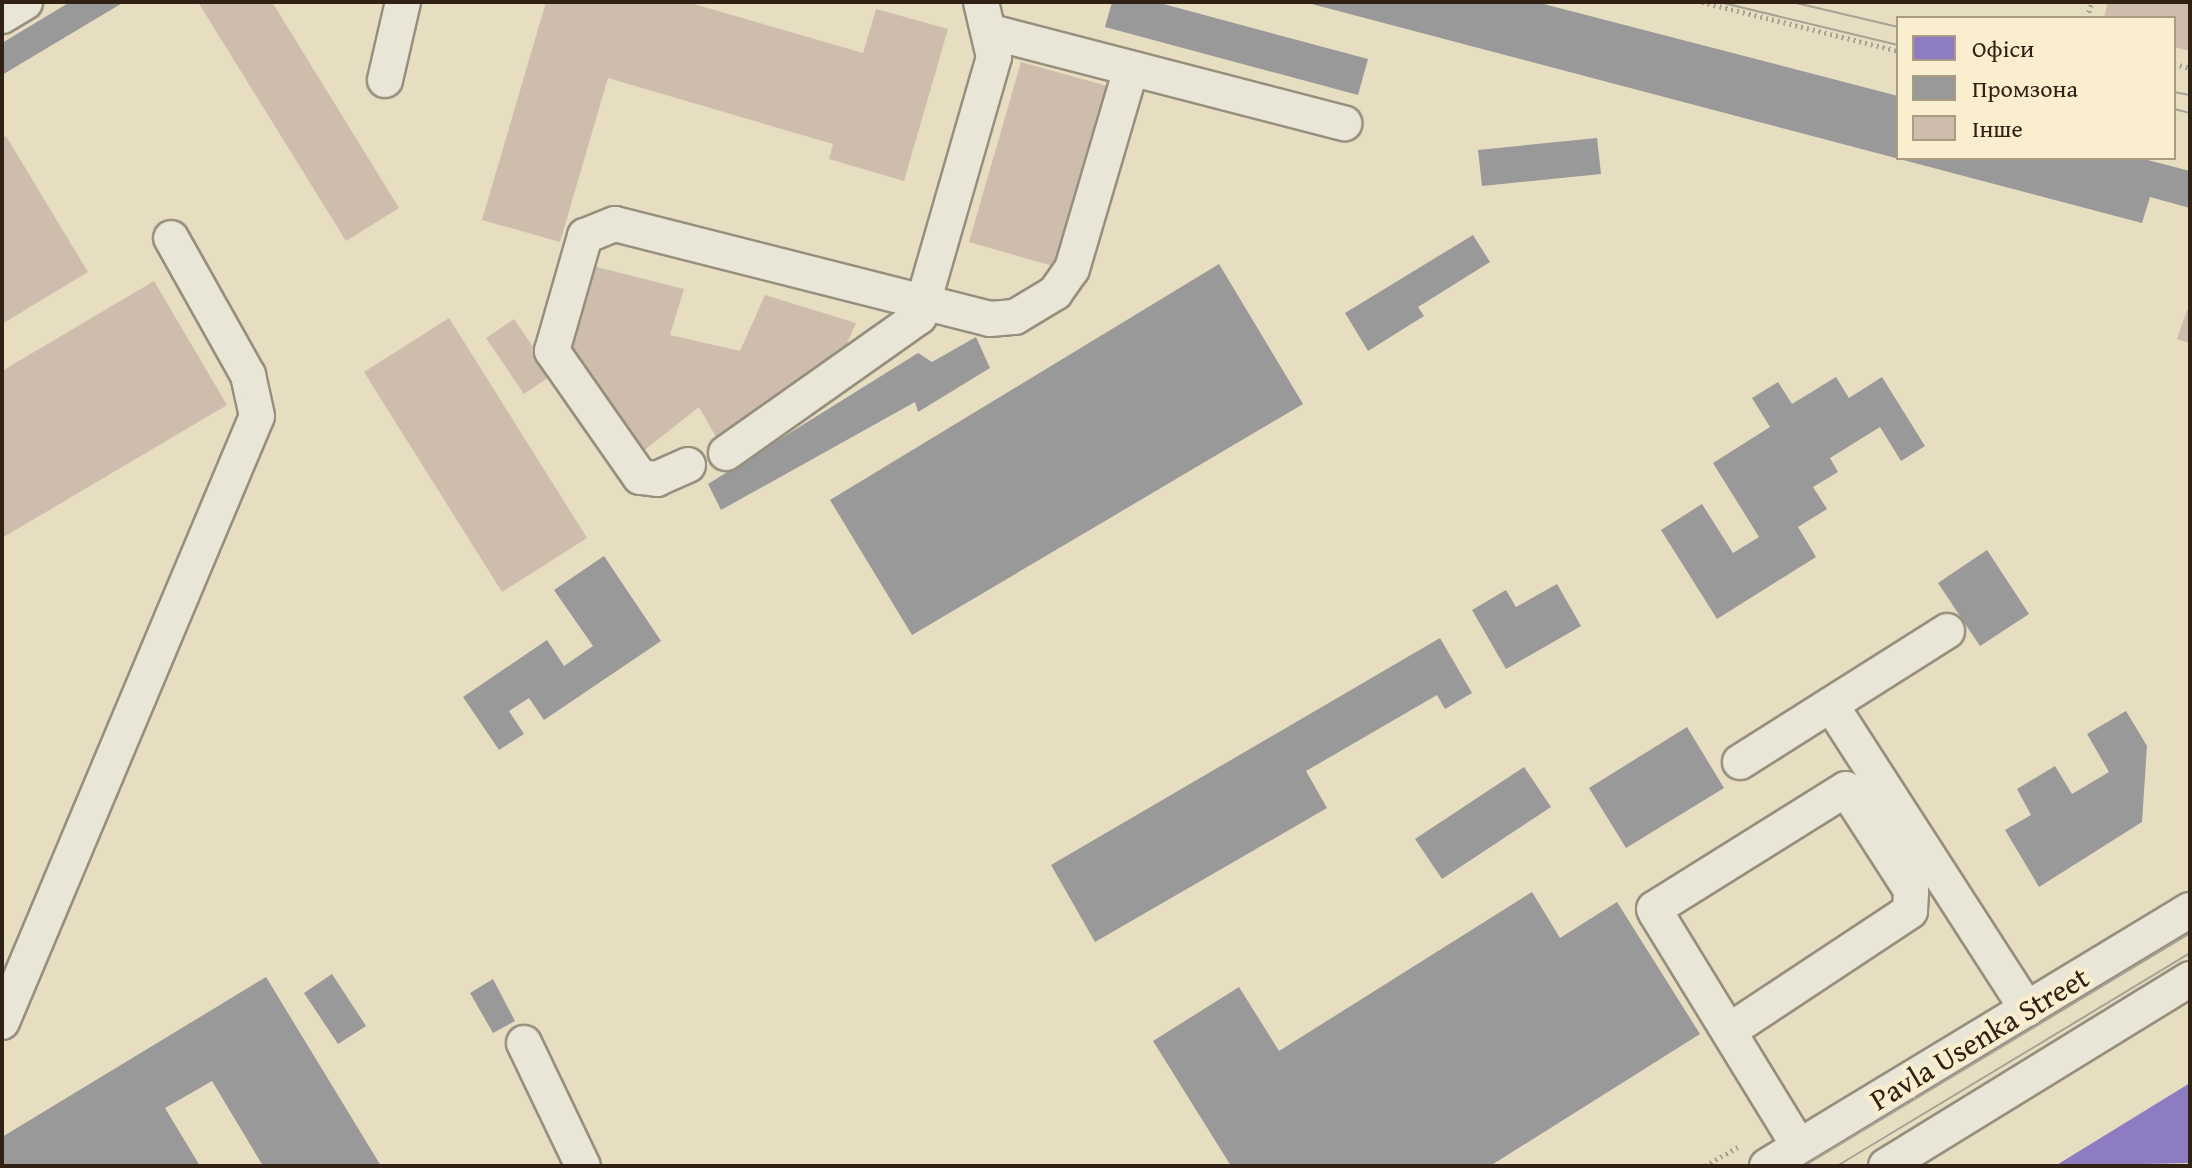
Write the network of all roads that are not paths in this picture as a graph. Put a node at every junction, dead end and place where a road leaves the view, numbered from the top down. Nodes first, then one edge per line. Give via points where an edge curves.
1 (25, 2) edge
2 (403, 2) edge
3 (2, 16) edge
4 (986, 17) edge
5 (1131, 68) junction
6 (385, 80) dead end
7 (1344, 123) dead end
8 (171, 238) dead end
9 (925, 298) junction
10 (726, 453) dead end
11 (688, 465) dead end
12 (1947, 631) dead end
13 (1831, 705) junction
14 (1740, 762) dead end
15 (2190, 910) edge
16 (2190, 979) edge
17 (2027, 1009) junction
18 (2, 1022) edge
19 (1729, 1031) junction
20 (524, 1043) dead end
21 (1799, 1146) junction
22 (583, 1166) edge
23 (1767, 1166) edge
24 (1886, 1166) edge

1 - 3 street
2 - 6 street
4 - 5 street
4 - 9 street via 994,57
5 - 7 street
5 - 9 street via 1065,282 1043,302 1000,321
8 - 18 street via 248,375 257,416
9 - 10 street via 908,330
9 - 11 street via 615,224 597,226 577,251 552,351 640,477 657,479
12 - 13 street
13 - 14 street
13 - 17 street
15 - 17 street, Pavla Usenka Street
16 - 24 street, Pavla Usenka Street
17 - 21 street, Pavla Usenka Street
19 - 19 street via 1655,905 1846,789 1911,890 1910,911
19 - 21 street
20 - 22 street
21 - 23 street, Pavla Usenka Street

